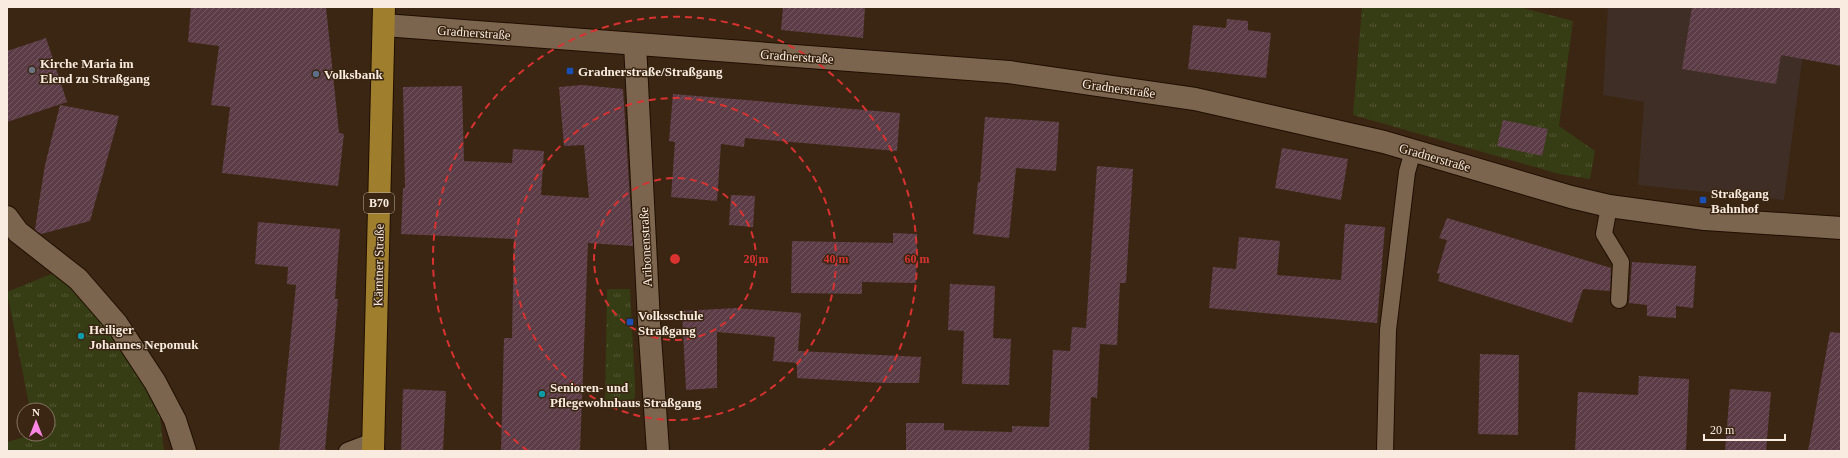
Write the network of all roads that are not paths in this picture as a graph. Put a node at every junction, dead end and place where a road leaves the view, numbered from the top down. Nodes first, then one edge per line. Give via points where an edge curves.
1 (384, 16) edge
2 (635, 44) junction
3 (1413, 151) junction
4 (1609, 206) junction
5 (7, 217) edge
6 (1841, 228) edge
7 (1619, 300) dead end
8 (373, 446) edge
9 (185, 451) edge
10 (347, 451) edge
11 (658, 451) edge
12 (1385, 451) edge

1 - 2 main road, Gradnerstraße
1 - 8 main road, Kärntner Straße / B70
2 - 3 main road, Gradnerstraße via 1009,72 1195,99 1376,140
2 - 11 main road, Aribonenstraße
3 - 4 main road, Gradnerstraße
3 - 12 lane via 1407,172 1388,330
4 - 6 main road, Gradnerstraße via 1705,219
4 - 7 lane via 1604,234 1621,262
5 - 9 main road via 18,232 78,280 117,324 175,420
8 - 10 lane

